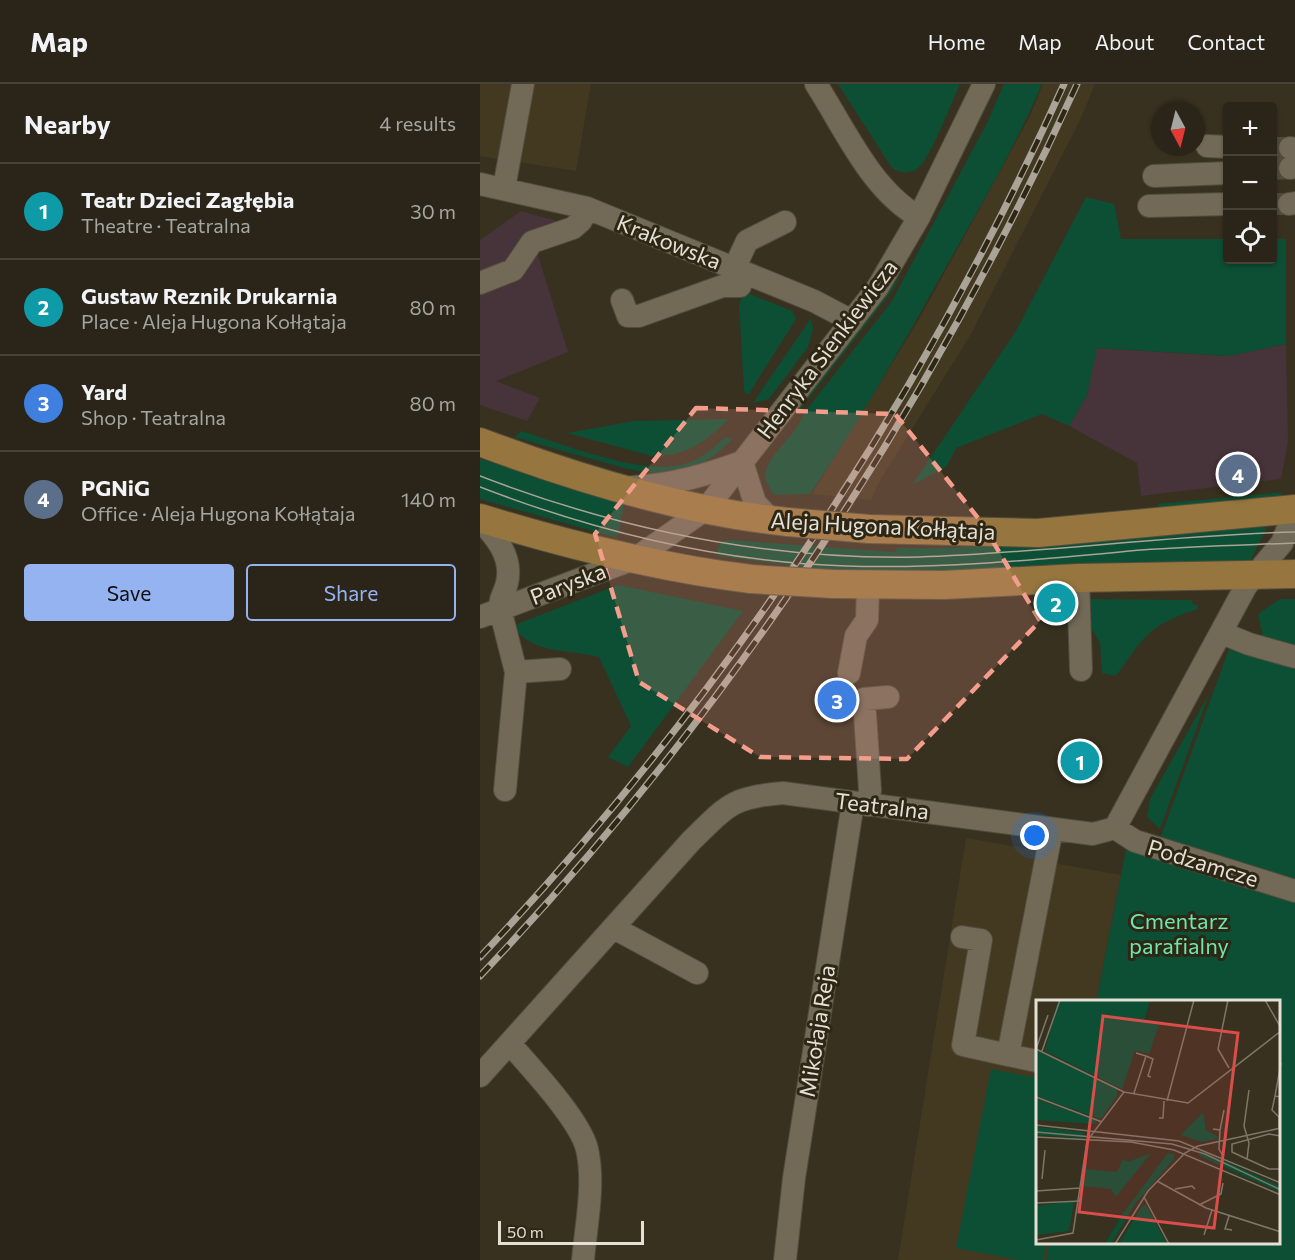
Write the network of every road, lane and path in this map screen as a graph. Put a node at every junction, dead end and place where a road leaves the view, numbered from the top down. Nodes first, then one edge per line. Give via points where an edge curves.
1 (523, 84) edge
2 (816, 84) edge
3 (984, 84) edge
4 (1223, 173) edge
5 (1154, 176) dead end
6 (480, 184) edge
7 (504, 188) junction
8 (1223, 204) edge
9 (1149, 206) dead end
10 (587, 208) junction
11 (919, 217) junction
12 (786, 222) dead end
13 (740, 277) junction
14 (480, 284) edge
15 (622, 300) dead end
16 (701, 305) dead end
17 (852, 321) junction
18 (480, 442) edge
19 (742, 462) junction
20 (620, 487) junction
21 (706, 509) junction
22 (1295, 510) edge
23 (480, 519) edge
24 (780, 521) junction
25 (636, 558) junction
26 (1295, 574) edge
27 (1253, 575) junction
28 (1078, 578) junction
29 (868, 586) junction
30 (490, 613) edge
31 (1222, 633) junction
32 (1295, 657) edge
33 (560, 669) dead end
34 (1081, 670) dead end
35 (516, 672) junction
36 (849, 673) dead end
37 (888, 697) dead end
38 (505, 790) dead end
39 (860, 804) junction
40 (1115, 828) junction
41 (1052, 830) junction
42 (1295, 891) edge
43 (614, 928) junction
44 (962, 937) dead end
45 (697, 973) dead end
46 (510, 1045) junction
47 (1008, 1055) junction
48 (1036, 1061) edge
49 (480, 1076) edge
50 (583, 1260) edge
51 (785, 1260) edge

1 - 7 street
2 - 11 street via 879,182 900,207
3 - 11 street, Henryka Sienkiewicza
4 - 5 street
6 - 7 street, Krakowska
7 - 10 street, Krakowska
8 - 9 street
10 - 13 street, Krakowska
10 - 14 street via 573,228 532,242 513,270
11 - 17 street, Henryka Sienkiewicza via 878,287
12 - 13 street via 747,241
13 - 15 street via 639,316 628,316
13 - 16 street via 738,291
13 - 17 street, Krakowska via 814,301
17 - 19 street, Henryka Sienkiewicza
18 - 20 main road, Aleja Hugona Kołłątaja
19 - 20 street via 680,481
19 - 21 street, Henryka Sienkiewicza
19 - 24 street via 755,503
20 - 21 main road, Aleja Hugona Kołłątaja
21 - 24 main road, Aleja Hugona Kołłątaja
21 - 25 street, Henryka Sienkiewicza
22 - 24 main road, Aleja Hugona Kołłątaja, bridge via 1038,533 869,529
22 - 27 street via 1282,543
23 - 25 main road
23 - 30 street, Paryska via 495,535 509,572 499,601
25 - 29 main road, bridge via 752,579
25 - 30 street, Paryska
26 - 27 main road
27 - 28 main road
27 - 31 street
28 - 29 main road
28 - 34 street
29 - 36 street via 867,620 856,636
30 - 35 street
31 - 32 street
31 - 40 street
33 - 35 street
35 - 38 street
37 - 39 street, Mikołaja Reja via 864,699 870,790
39 - 41 street, Teatralna
39 - 43 street, Teatralna via 783,793 755,795 727,806
39 - 51 street, Mikołaja Reja via 794,1178
40 - 41 street, Teatralna via 1093,834
40 - 42 street, Podzamcze via 1135,841
41 - 47 street
43 - 45 street
43 - 46 street, Teatralna
44 - 47 street via 981,940 963,1045
46 - 49 street, Teatralna
46 - 50 street via 581,1132 590,1184
47 - 48 street

